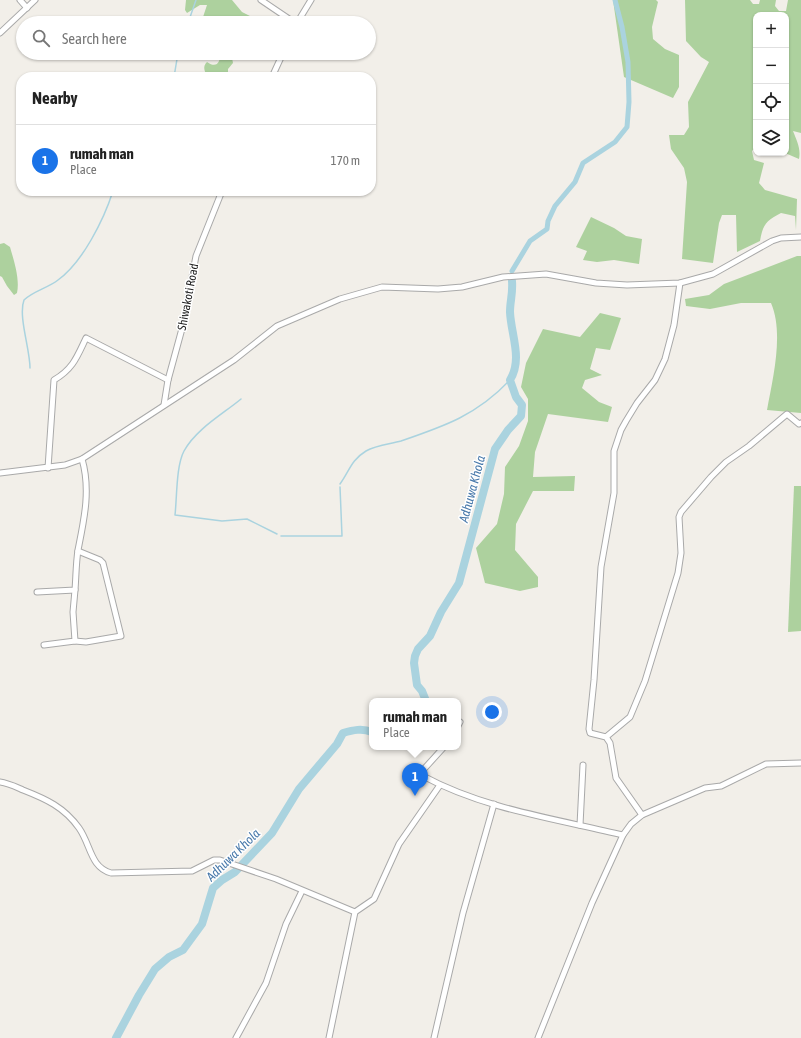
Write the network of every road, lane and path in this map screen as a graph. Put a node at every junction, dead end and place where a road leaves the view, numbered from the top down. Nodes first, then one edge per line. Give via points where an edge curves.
1 (20, 0) edge
2 (35, 0) edge
3 (261, 0) edge
4 (311, 0) edge
5 (28, 8) junction
6 (19, 16) edge
7 (285, 16) edge
8 (301, 16) edge
9 (16, 19) edge
10 (0, 33) edge
11 (280, 60) edge
12 (274, 72) edge
13 (220, 196) edge
14 (801, 237) edge
15 (680, 283) junction
16 (168, 380) junction
17 (164, 405) junction
18 (801, 423) edge
19 (82, 459) junction
20 (48, 468) junction
21 (0, 473) edge
22 (78, 551) junction
23 (75, 590) junction
24 (37, 592) dead end
25 (75, 641) junction
26 (44, 645) dead end
27 (606, 737) junction
28 (441, 750) edge
29 (801, 763) edge
30 (583, 765) dead end
31 (0, 782) edge
32 (440, 785) junction
33 (494, 804) junction
34 (642, 814) junction
35 (580, 825) junction
36 (623, 835) junction
37 (302, 890) junction
38 (355, 912) junction
39 (236, 1038) edge
40 (329, 1038) edge
41 (434, 1038) edge
42 (538, 1038) edge

1 - 5 street
2 - 5 street
3 - 7 street
4 - 8 street
5 - 6 street
9 - 10 street
11 - 12 street
13 - 16 street, Shiwakoti Road via 196,256 183,325
14 - 15 street via 772,241 713,274
15 - 17 street via 596,283 546,274 503,277 462,287 438,289 382,287 340,299 277,326 234,360
15 - 27 street via 674,325 665,359 655,380 636,403 623,425 614,451 614,493 601,567 589,729 590,733
16 - 17 street, Shiwakoti Road
16 - 20 street via 86,338 74,364 66,374 54,380
17 - 19 street
18 - 27 street via 787,414 726,462 681,512 678,517 681,553 678,573 646,681 630,717
19 - 20 street
19 - 22 street via 87,481 87,498
20 - 21 street
22 - 23 street
22 - 25 street via 103,563 121,636 86,642
23 - 24 street
23 - 25 street
25 - 26 street
27 - 34 street via 610,744 616,778
28 - 32 street via 422,774
29 - 34 street via 766,764 721,786 705,788
30 - 35 street
31 - 37 street via 53,802 66,812 79,828 96,866 103,871 192,871 214,860 220,860
32 - 33 street
32 - 38 street via 400,844 374,899
33 - 35 street
33 - 41 street via 463,913
34 - 36 street
35 - 36 street
36 - 42 street via 592,903
37 - 38 street
37 - 39 street via 286,924 266,983
38 - 40 street

